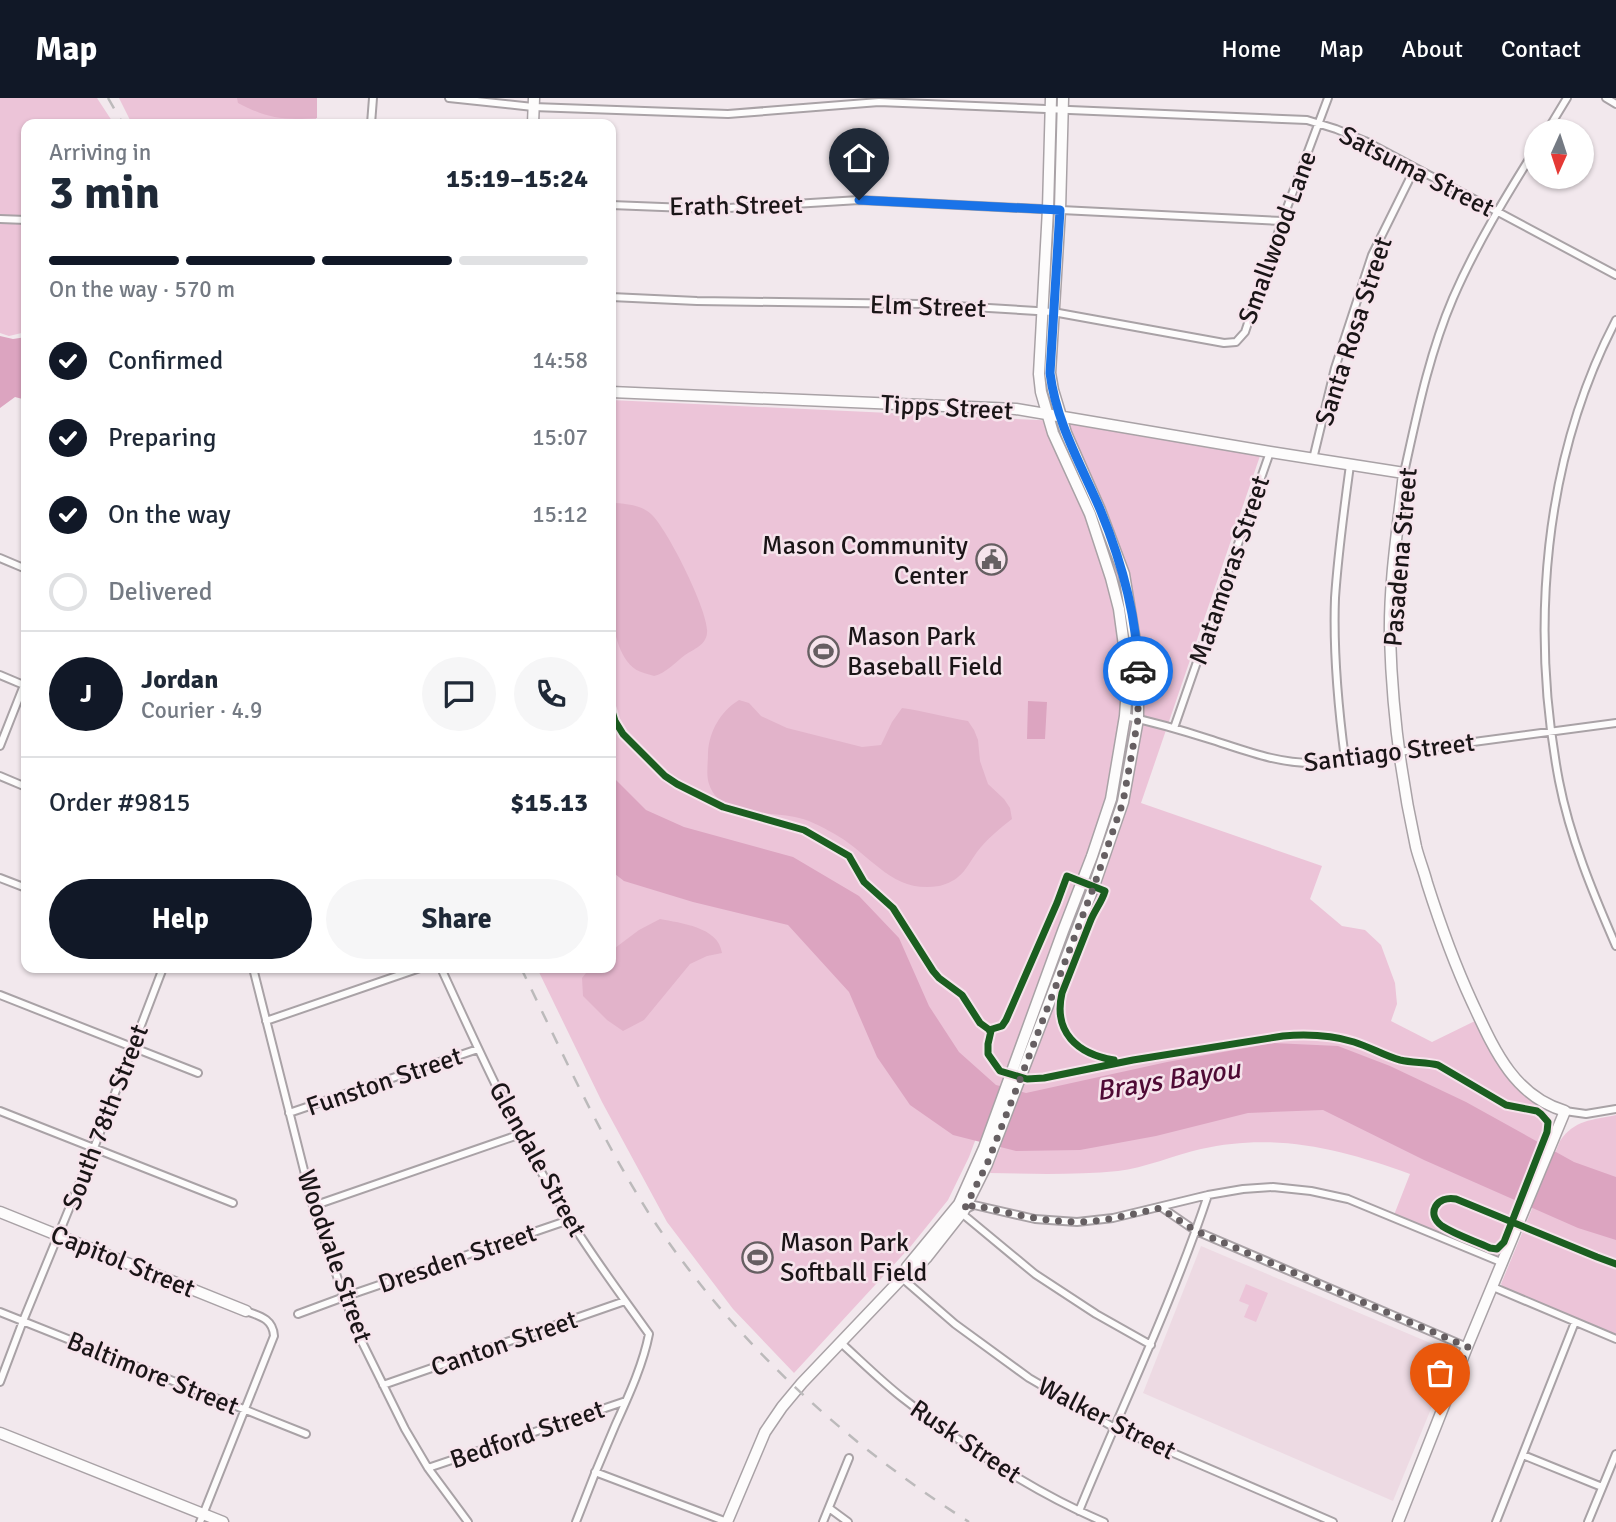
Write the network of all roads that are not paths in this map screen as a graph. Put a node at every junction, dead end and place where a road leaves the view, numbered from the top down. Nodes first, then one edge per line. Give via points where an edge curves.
1 (373, 98) edge
2 (449, 98) edge
3 (1063, 98) edge
4 (1328, 98) edge
5 (1567, 98) edge
6 (1606, 98) edge
7 (533, 102) edge
8 (1051, 104) edge
9 (1616, 104) edge
10 (1062, 110) junction
11 (372, 119) edge
12 (1554, 119) edge
13 (1318, 123) junction
14 (1415, 168) junction
15 (1524, 168) edge
16 (616, 205) edge
17 (1048, 209) junction
18 (1060, 210) junction
19 (1497, 212) junction
20 (0, 219) edge
21 (21, 220) edge
22 (1282, 221) junction
23 (1616, 275) edge
24 (616, 297) edge
25 (1042, 311) junction
26 (1053, 312) junction
27 (1616, 320) edge
28 (1240, 337) joint
29 (616, 392) edge
30 (1047, 414) junction
31 (1061, 416) junction
32 (1270, 452) junction
33 (1313, 459) junction
34 (1350, 464) junction
35 (1404, 473) junction
36 (0, 558) edge
37 (21, 567) edge
38 (1124, 574) junction
39 (1111, 578) junction
40 (0, 675) edge
41 (21, 683) edge
42 (21, 694) edge
43 (1125, 716) junction
44 (1138, 719) junction
45 (1616, 723) edge
46 (1174, 728) junction
47 (1552, 732) junction
48 (0, 746) edge
49 (1400, 751) junction
50 (1345, 759) junction
51 (0, 776) edge
52 (21, 785) edge
53 (0, 878) edge
54 (21, 886) edge
55 (1616, 946) edge
56 (161, 973) edge
57 (254, 973) edge
58 (405, 973) edge
59 (443, 973) edge
60 (0, 995) edge
61 (266, 1021) junction
62 (132, 1047) junction
63 (478, 1049) junction
64 (1018, 1070) junction
65 (198, 1073) dead end
66 (1616, 1109) edge
67 (0, 1111) edge
68 (1565, 1111) junction
69 (289, 1113) junction
70 (521, 1134) junction
71 (94, 1148) junction
72 (983, 1162) junction
73 (1208, 1195) junction
74 (233, 1203) dead end
75 (313, 1206) junction
76 (1160, 1208) junction
77 (964, 1210) junction
78 (0, 1212) edge
79 (569, 1220) junction
80 (1196, 1231) junction
81 (59, 1235) junction
82 (1503, 1263) junction
83 (902, 1278) junction
84 (1493, 1287) junction
85 (345, 1297) junction
86 (625, 1300) junction
87 (246, 1311) joint
88 (0, 1312) edge
89 (298, 1314) dead end
90 (23, 1321) junction
91 (1575, 1322) junction
92 (1616, 1339) edge
93 (840, 1342) junction
94 (1151, 1345) junction
95 (1468, 1347) junction
96 (0, 1382) edge
97 (383, 1385) junction
98 (626, 1401) junction
99 (245, 1410) junction
100 (1113, 1427) junction
101 (0, 1433) edge
102 (306, 1434) dead end
103 (1616, 1454) edge
104 (1523, 1455) junction
105 (849, 1458) dead end
106 (428, 1468) junction
107 (595, 1472) junction
108 (1602, 1488) junction
109 (828, 1508) junction
110 (1079, 1511) junction
111 (202, 1518) edge
112 (223, 1522) edge
113 (468, 1522) edge
114 (576, 1522) edge
115 (727, 1522) edge
116 (823, 1522) edge
117 (848, 1522) edge
118 (1104, 1522) edge
119 (1333, 1522) edge
120 (1398, 1522) edge
121 (1496, 1522) edge
122 (1588, 1522) edge

1 - 11 street
2 - 7 street, Satsuma Street
3 - 10 main road
4 - 13 street, Smallwood Lane
5 - 12 street
6 - 9 street
7 - 8 street, Satsuma Street via 728,114 878,102
8 - 10 street, Satsuma Street
8 - 17 main road
10 - 13 street, Satsuma Street
10 - 18 main road
13 - 14 street, Satsuma Street via 1366,141
13 - 22 street, Smallwood Lane
14 - 19 street, Satsuma Street
14 - 33 street, Santa Rosa Street via 1372,255 1335,368
15 - 19 street, Pasadena Street
16 - 17 street, Erath Street via 713,209 859,200
17 - 18 street, Erath Street
17 - 25 main road
18 - 22 street, Erath Street
18 - 26 main road
19 - 23 street, Satsuma Street
19 - 35 street, Pasadena Street via 1453,298 1426,378
20 - 21 street
22 - 28 street, Smallwood Lane
24 - 25 street, Elm Street
25 - 26 street, Elm Street
25 - 30 main road via 1039,374
26 - 28 street, Elm Street via 1224,343
26 - 31 main road via 1050,373
27 - 47 street via 1577,412 1555,498 1546,574 1545,646
29 - 30 main road, Tipps Street
30 - 31 main road, Tipps Street
30 - 39 main road via 1090,513
31 - 32 main road, Tipps Street
31 - 38 main road
32 - 33 main road, Tipps Street
32 - 46 street, Matamoras Street
33 - 34 main road, Tipps Street
34 - 35 main road, Tipps Street
34 - 50 street, Santa Rosa Street via 1335,600 1336,677
35 - 49 main road, Pasadena Street via 1390,636
36 - 37 street
38 - 39 main road
38 - 44 main road via 1138,659
39 - 43 main road via 1126,660
40 - 41 street
42 - 48 street
43 - 44 street, Santiago Street
43 - 64 main road via 1111,799
44 - 46 street, Santiago Street
44 - 64 main road via 1123,802 1094,886
45 - 47 street, Santiago Street
46 - 50 street, Santiago Street via 1289,763
47 - 49 street, Santiago Street
47 - 55 street via 1574,839
49 - 50 street, Santiago Street
49 - 68 main road, Pasadena Street via 1417,849 1463,982 1513,1077 1540,1101
51 - 52 street
53 - 54 street
56 - 62 street, South 78th Street
57 - 61 street, Woodvale Street
58 - 61 street
59 - 63 street, Glendale Street
60 - 62 street
61 - 69 street, Woodvale Street
62 - 65 street
62 - 71 street, South 78th Street
63 - 69 street, Funston Street
63 - 70 street, Glendale Street
64 - 72 main road
66 - 68 street via 1586,1114
67 - 71 street
68 - 82 main road
69 - 75 street, Woodvale Street
70 - 75 street
70 - 79 street, Glendale Street
71 - 74 street
71 - 81 street, South 78th Street
72 - 77 main road
72 - 83 main road via 959,1203
73 - 76 street
73 - 80 street
73 - 82 street via 1273,1187 1348,1199
75 - 85 street, Woodvale Street
76 - 77 street via 1077,1222 1035,1219 974,1205
76 - 80 street
77 - 83 main road via 927,1257
77 - 94 street via 965,1216 1035,1274
78 - 81 main road, Capitol Street
79 - 85 street, Dresden Street
79 - 86 street, Glendale Street
80 - 94 street
80 - 95 street
81 - 87 main road, Capitol Street
81 - 90 street, South 78th Street
82 - 84 main road
83 - 93 main road
83 - 100 street, Walker Street via 1029,1378
84 - 91 street
84 - 95 main road
85 - 89 street, Dresden Street
85 - 97 street, Woodvale Street
86 - 97 street, Canton Street
86 - 98 street, Glendale Street via 649,1334
87 - 99 street via 266,1318 274,1336
88 - 90 street, Baltimore Street
90 - 96 street, South 78th Street
90 - 99 street, Baltimore Street
91 - 92 street
91 - 104 street
93 - 110 street, Rusk Street via 903,1399 987,1459
93 - 115 main road via 765,1432
94 - 100 street
95 - 120 main road
97 - 106 street, Woodvale Street
98 - 106 street, Bedford Street
98 - 107 street
99 - 102 street, Baltimore Street
99 - 111 street
100 - 110 street
100 - 119 street, Walker Street
101 - 111 main road
103 - 108 street
104 - 108 street
104 - 121 street
105 - 109 street
106 - 113 street, Woodvale Street
107 - 114 street
107 - 115 street
108 - 122 street
109 - 116 street
109 - 117 street
110 - 118 street, Rusk Street
111 - 112 main road

